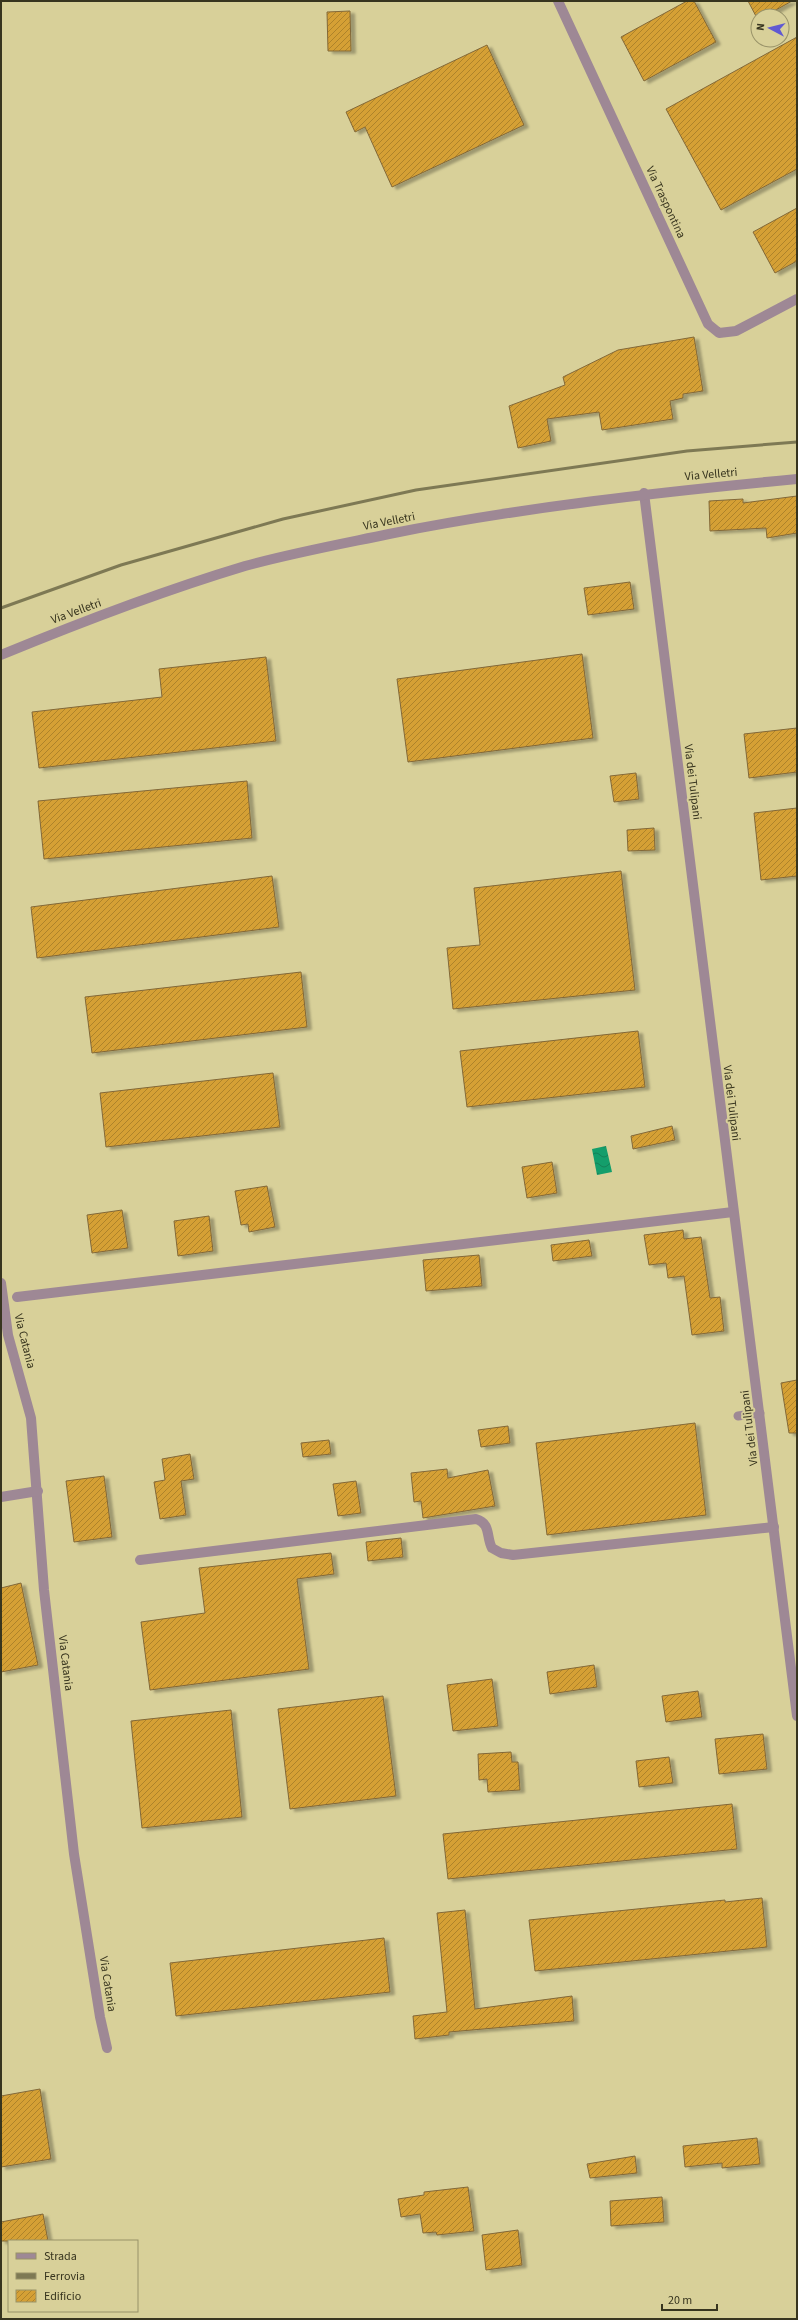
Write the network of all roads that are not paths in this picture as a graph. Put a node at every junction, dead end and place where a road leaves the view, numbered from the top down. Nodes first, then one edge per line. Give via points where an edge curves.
1 (558, 1) edge
2 (797, 299) edge
3 (797, 478) edge
4 (644, 493) junction
5 (1, 655) edge
6 (733, 1212) junction
7 (1, 1283) edge
8 (17, 1297) dead end
9 (4, 1326) edge
10 (760, 1413) junction
11 (738, 1416) dead end
12 (38, 1491) junction
13 (1, 1497) edge
14 (774, 1526) junction
15 (140, 1560) dead end
16 (797, 1716) edge
17 (107, 2048) dead end

1 - 2 street, Via Traspontina via 708,324 719,332 736,331
3 - 4 street, Via Velletri
4 - 5 street, Via Velletri via 442,524 278,558 163,592
4 - 6 street, Via dei Tulipani
6 - 8 street
6 - 10 street, Via dei Tulipani
7 - 9 street, Via Catania
9 - 12 street, Via Catania via 29,1406
10 - 11 lane
10 - 14 street, Via dei Tulipani
12 - 13 street
12 - 17 street, Via Catania via 45,1597 74,1854
14 - 15 street via 513,1555 501,1554 492,1548 486,1525 476,1519
14 - 16 street, Via dei Tulipani

